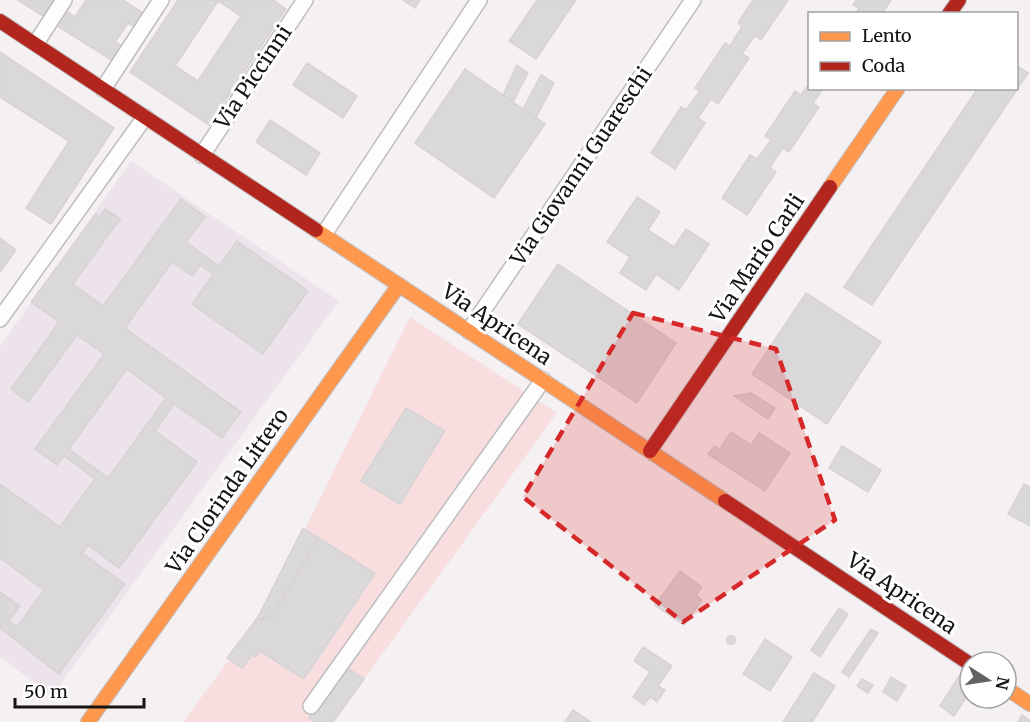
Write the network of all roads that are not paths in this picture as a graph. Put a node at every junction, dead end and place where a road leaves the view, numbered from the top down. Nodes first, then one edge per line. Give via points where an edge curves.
1 (64, 0) edge
2 (305, 0) edge
3 (479, 0) edge
4 (693, 0) edge
5 (155, 2) edge
6 (0, 21) edge
7 (36, 43) junction
8 (103, 89) junction
9 (897, 90) edge
10 (145, 117) junction
11 (202, 155) junction
12 (324, 234) junction
13 (399, 285) junction
14 (0, 319) edge
15 (469, 331) junction
16 (543, 380) junction
17 (650, 451) junction
18 (958, 656) edge
19 (311, 706) dead end
20 (88, 722) edge

1 - 7 street
2 - 11 street, Via Piccinni
3 - 12 street
4 - 15 street, Via Giovanni Guareschi
5 - 8 street
6 - 7 main road, Via Apricena
7 - 8 main road, Via Apricena
8 - 10 main road, Via Apricena
9 - 17 main road, Via Mario Carli
10 - 11 main road, Via Apricena
10 - 14 street
11 - 12 main road, Via Apricena
12 - 13 main road, Via Apricena
13 - 15 main road, Via Apricena
13 - 20 main road, Via Clorinda Littero
15 - 16 main road, Via Apricena
16 - 17 main road, Via Apricena
16 - 19 street
17 - 18 main road, Via Apricena

